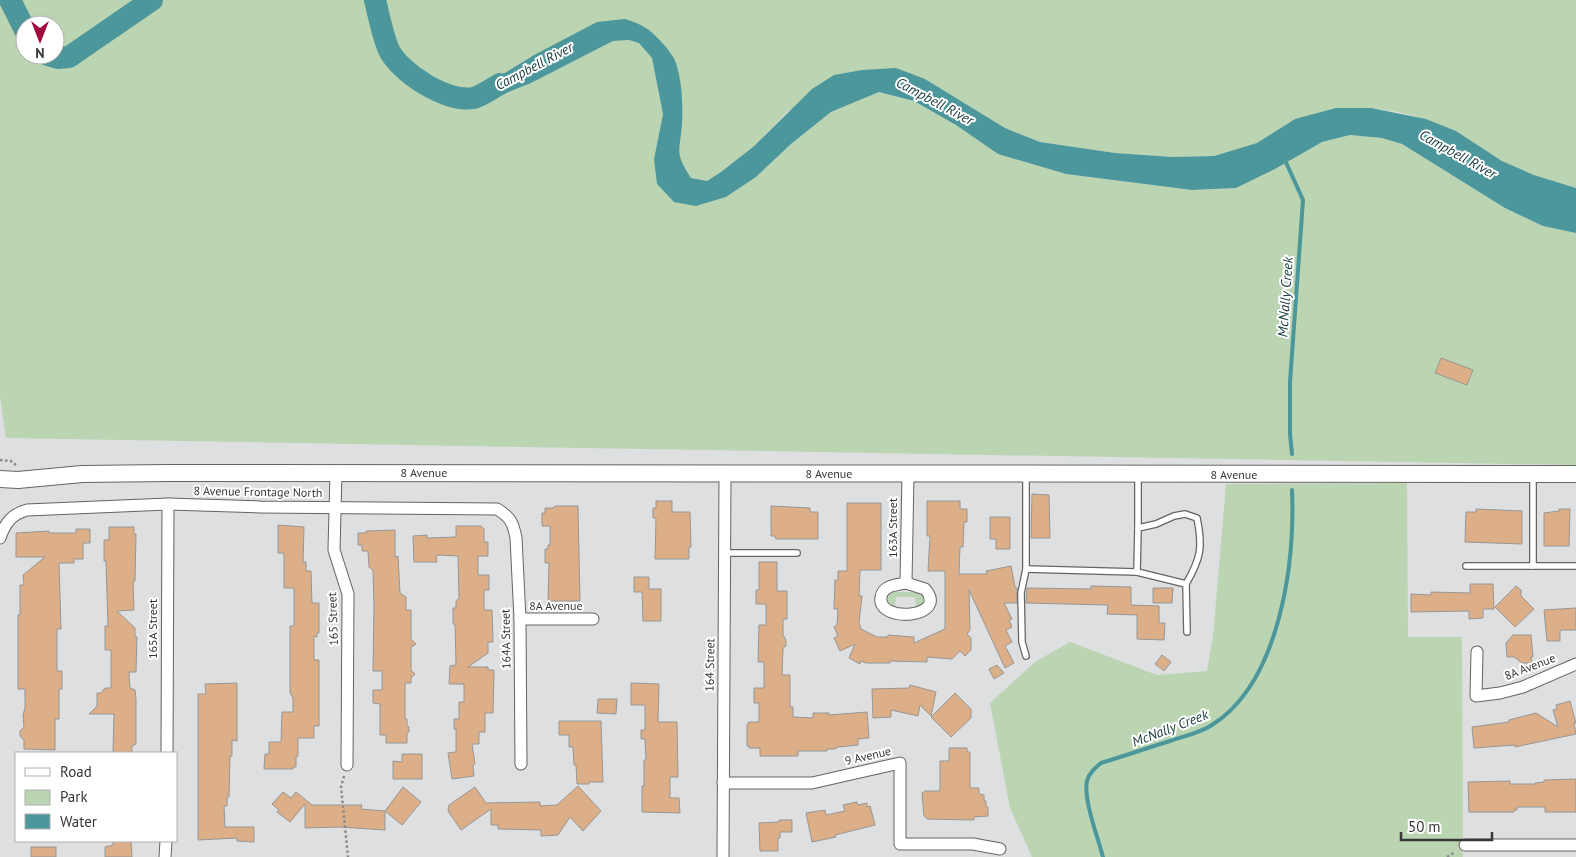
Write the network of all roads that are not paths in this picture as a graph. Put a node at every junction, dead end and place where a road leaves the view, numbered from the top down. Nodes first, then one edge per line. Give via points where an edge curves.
1 (0, 468) edge
2 (336, 473) junction
3 (908, 473) junction
4 (82, 474) junction
5 (725, 474) junction
6 (1026, 474) junction
7 (1533, 474) junction
8 (1576, 474) edge
9 (1138, 475) junction
10 (0, 479) edge
11 (168, 504) junction
12 (335, 508) junction
13 (508, 516) joint
14 (1138, 528) junction
15 (0, 538) edge
16 (725, 553) junction
17 (797, 554) dead end
18 (1466, 566) dead end
19 (1533, 566) junction
20 (1576, 566) edge
21 (1026, 569) junction
22 (1137, 572) junction
23 (906, 583) dead end
24 (1186, 584) junction
25 (520, 619) junction
26 (592, 619) dead end
27 (1187, 632) dead end
28 (1477, 652) dead end
29 (1026, 656) dead end
30 (1576, 664) edge
31 (167, 752) edge
32 (521, 764) dead end
33 (347, 765) road end
34 (722, 783) junction
35 (166, 842) edge
36 (1465, 845) dead end
37 (1576, 845) edge
38 (1000, 849) dead end
39 (1543, 851) edge
40 (166, 857) edge
41 (722, 857) edge

1 - 4 main road, 8 Avenue
2 - 4 main road, 8 Avenue
2 - 5 main road, 8 Avenue
2 - 12 street, 165 Street
3 - 5 main road, 8 Avenue
3 - 6 main road, 8 Avenue
3 - 23 street, 163A Street
4 - 10 main road, 8 Avenue
5 - 16 street, 164 Street
6 - 9 main road, 8 Avenue
6 - 21 lane
7 - 8 main road, 8 Avenue
7 - 9 main road, 8 Avenue
7 - 19 lane
9 - 14 lane
11 - 12 street, 8 Avenue Frontage North
11 - 15 street, 8 Avenue Frontage North via 28,510 9,520
11 - 31 street, 165A Street
12 - 13 street, 8 Avenue Frontage North via 497,509
12 - 33 street, 165 Street via 334,550 348,594
13 - 25 street, 164A Street via 516,538
14 - 22 lane
14 - 24 lane via 1185,514 1196,518 1200,532 1200,556
16 - 17 lane
16 - 34 street, 164 Street
18 - 19 lane
19 - 20 lane
21 - 22 lane
21 - 29 lane via 1021,593 1022,642
22 - 24 lane
24 - 27 lane
25 - 26 street, 8A Avenue
25 - 32 street, 164A Street
28 - 30 street, 8A Avenue via 1476,696 1523,687
34 - 38 street, 9 Avenue via 812,783 900,762 900,844 973,844
34 - 41 street, 164 Street
35 - 40 street
36 - 39 street
37 - 39 street

